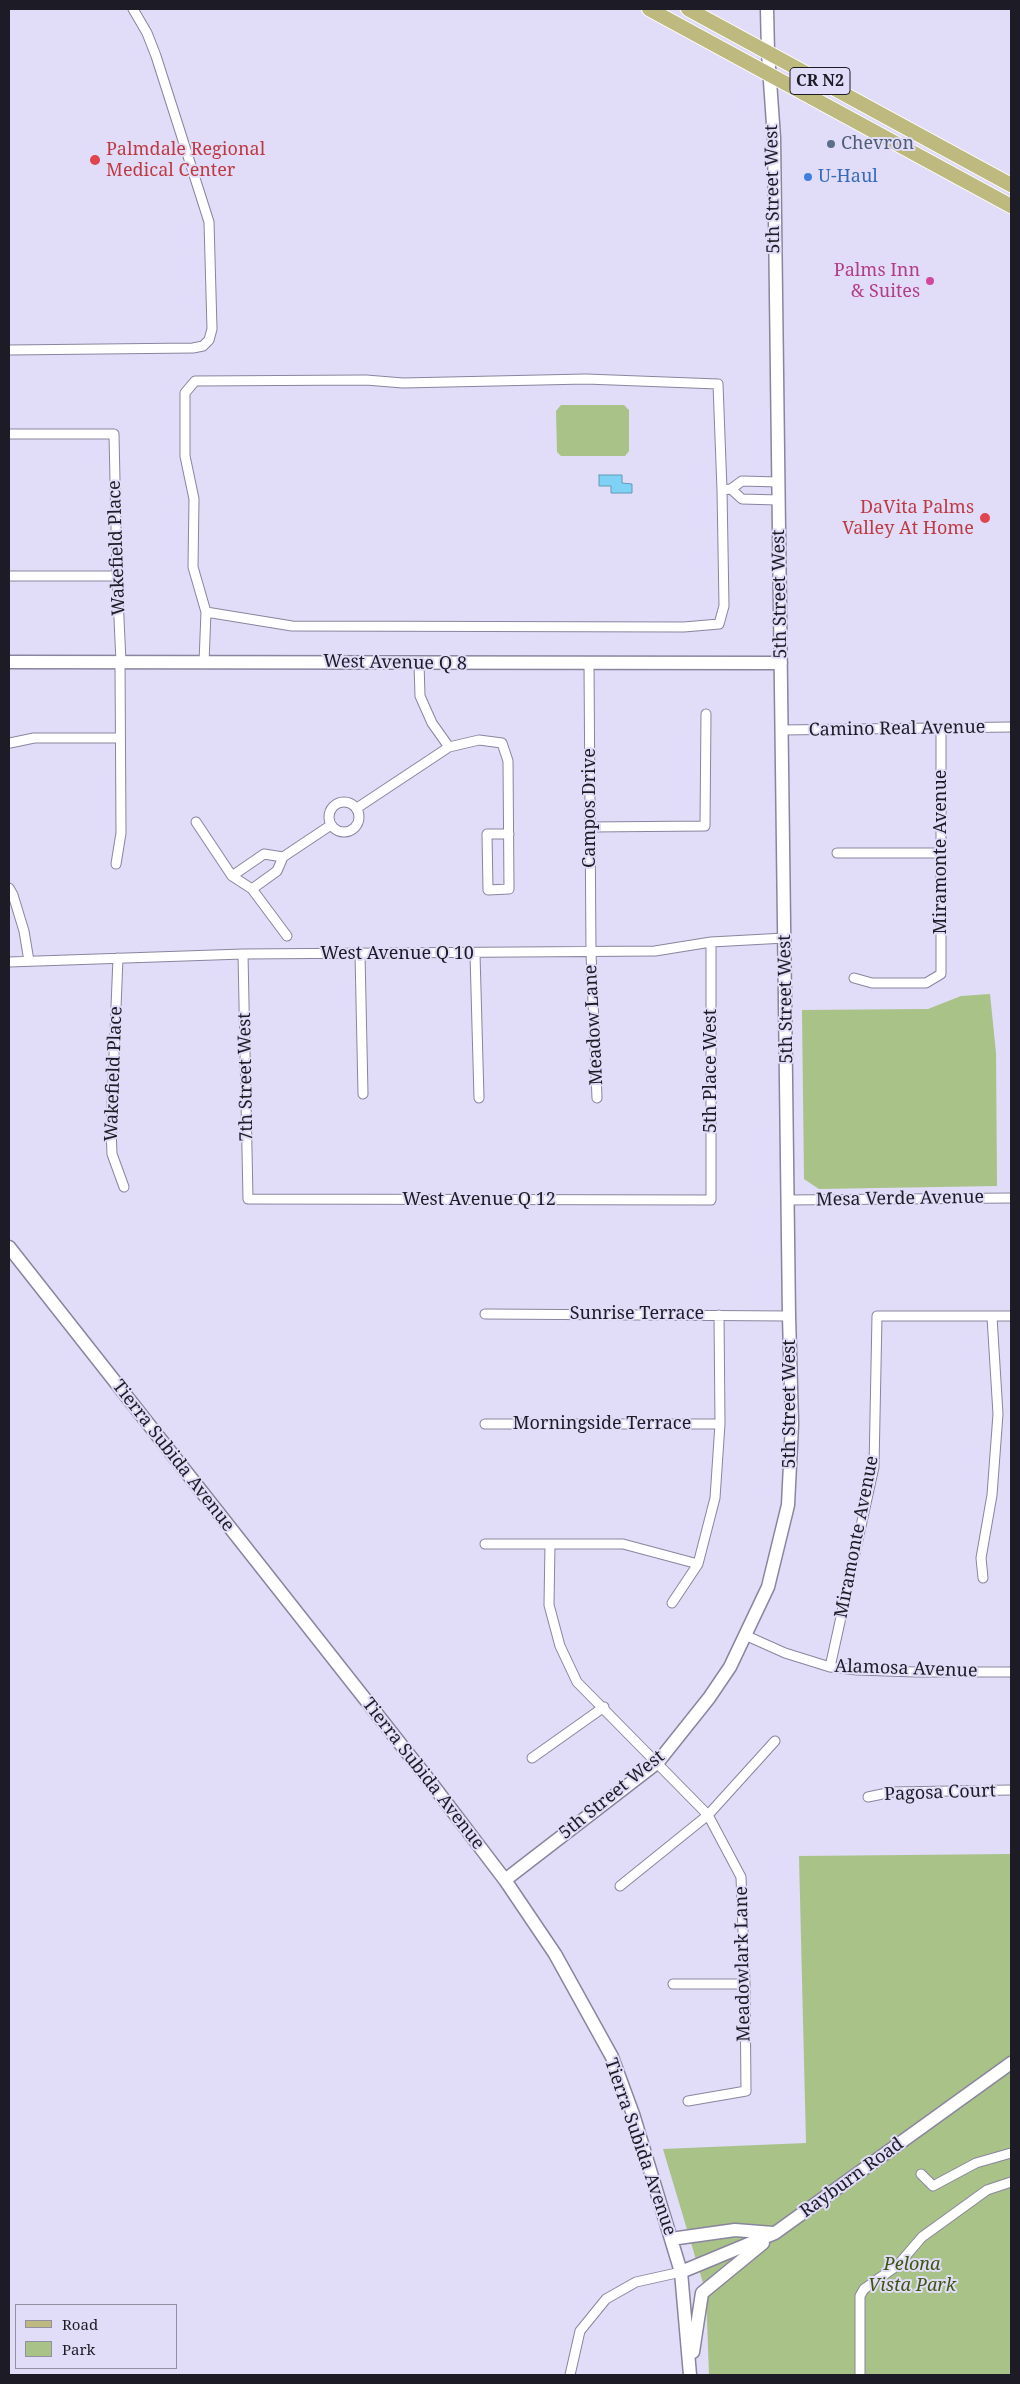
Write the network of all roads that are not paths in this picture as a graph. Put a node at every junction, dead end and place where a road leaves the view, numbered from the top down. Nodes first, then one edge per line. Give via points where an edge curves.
1 (133, 9) edge
2 (649, 9) edge
3 (688, 9) edge
4 (767, 9) edge
5 (768, 53) junction
6 (770, 75) junction
7 (919, 157) junction
8 (996, 177) junction
9 (1011, 185) edge
10 (992, 196) junction
11 (1011, 196) edge
12 (1011, 206) edge
13 (9, 350) edge
14 (9, 434) edge
15 (778, 482) junction
16 (727, 489) junction
17 (778, 500) junction
18 (9, 576) edge
19 (116, 576) junction
20 (206, 612) junction
21 (9, 662) edge
22 (120, 662) junction
23 (204, 662) junction
24 (781, 663) junction
25 (419, 664) junction
26 (589, 664) junction
27 (706, 714) dead end
28 (1011, 727) edge
29 (782, 730) junction
30 (941, 730) junction
31 (120, 738) junction
32 (10, 743) dead end
33 (450, 747) junction
34 (357, 808) junction
35 (196, 822) dead end
36 (331, 825) junction
37 (590, 827) junction
38 (509, 834) junction
39 (837, 853) dead end
40 (941, 853) junction
41 (283, 857) junction
42 (116, 864) dead end
43 (232, 876) junction
44 (9, 888) edge
45 (252, 889) junction
46 (287, 936) dead end
47 (785, 938) junction
48 (711, 942) junction
49 (591, 953) junction
50 (243, 954) junction
51 (360, 954) junction
52 (475, 954) junction
53 (118, 958) junction
54 (29, 961) junction
55 (9, 962) edge
56 (854, 978) dead end
57 (363, 1094) dead end
58 (479, 1098) dead end
59 (597, 1098) dead end
60 (124, 1187) dead end
61 (1011, 1198) edge
62 (248, 1199) joint
63 (711, 1200) joint
64 (788, 1200) junction
65 (9, 1247) edge
66 (485, 1314) dead end
67 (719, 1315) junction
68 (789, 1316) junction
69 (1011, 1316) edge
70 (992, 1317) junction
71 (484, 1424) dead end
72 (720, 1424) junction
73 (486, 1544) dead end
74 (550, 1544) junction
75 (698, 1564) junction
76 (984, 1578) dead end
77 (672, 1603) dead end
78 (747, 1636) junction
79 (830, 1667) junction
80 (1011, 1672) edge
81 (604, 1706) junction
82 (775, 1741) dead end
83 (532, 1758) dead end
84 (658, 1762) junction
85 (1011, 1790) edge
86 (868, 1797) dead end
87 (708, 1815) junction
88 (506, 1880) junction
89 (620, 1886) dead end
90 (672, 1984) dead end
91 (745, 1984) junction
92 (1011, 2063) edge
93 (688, 2101) dead end
94 (1011, 2154) edge
95 (921, 2174) dead end
96 (1011, 2182) edge
97 (775, 2233) junction
98 (672, 2239) junction
99 (681, 2272) junction
100 (690, 2374) edge
101 (570, 2375) edge
102 (860, 2375) edge

1 - 13 street via 156,56 209,222 212,329 209,340 203,346 193,348
2 - 6 main road, CR N2
3 - 5 main road, CR N2
4 - 5 street, 5th Street West
5 - 6 street, 5th Street West
5 - 8 main road, CR N2
6 - 7 main road, CR N2
6 - 15 street, 5th Street West via 774,138
7 - 8 main road via 939,159 983,182 990,182
7 - 10 main road, CR N2
8 - 9 main road, CR N2
10 - 11 main road
10 - 12 main road, CR N2
14 - 19 street, Wakefield Place via 114,434
15 - 16 street via 742,481
15 - 17 street, 5th Street West
16 - 17 street via 742,500
16 - 20 street via 724,606 719,624 684,627 292,626
16 - 20 street via 718,384 586,379 403,383 366,380 195,381 185,393 184,456 194,499 193,567
17 - 24 street, 5th Street West
18 - 19 street
19 - 22 street, Wakefield Place
20 - 23 street
21 - 22 street, West Avenue Q 8
22 - 23 street, West Avenue Q 8
22 - 31 street, Wakefield Place
23 - 25 street, West Avenue Q 8
24 - 26 street, West Avenue Q 8
24 - 29 street, 5th Street West
25 - 26 street, West Avenue Q 8
25 - 33 street via 420,696 425,710
26 - 37 street, Campos Drive
27 - 37 street via 705,826
28 - 30 street, Camino Real Avenue
29 - 30 street, Camino Real Avenue
29 - 47 street, 5th Street West
30 - 40 street, Miramonte Avenue
31 - 32 street via 34,738
31 - 42 street, Wakefield Place via 121,833
33 - 34 street
33 - 38 street via 479,740 502,743 508,761
34 - 36 street via 344,802 334,805 330,812
34 - 36 street via 359,822 353,829 339,831
35 - 43 street
36 - 41 street
37 - 49 street, Campos Drive
38 - 38 street via 509,890 488,890 487,834
39 - 40 street
40 - 56 street, Miramonte Avenue via 941,974 926,983 872,982
41 - 43 street via 264,854
41 - 45 street via 277,871
43 - 45 street
44 - 54 street via 24,931
45 - 46 street
47 - 48 street, West Avenue Q 10
47 - 64 street, 5th Street West
48 - 49 street, West Avenue Q 10 via 655,951
48 - 63 street, 5th Place West
49 - 52 street, West Avenue Q 10
49 - 59 street, Meadow Lane
50 - 51 street, West Avenue Q 10
50 - 53 street, West Avenue Q 10
50 - 62 street, 7th Street West
51 - 52 street, West Avenue Q 10
51 - 57 street
52 - 58 street
53 - 54 street, West Avenue Q 10
53 - 60 street, Wakefield Place via 110,1129 112,1154
54 - 55 street, West Avenue Q 10
61 - 64 street, Mesa Verde Avenue
62 - 63 street, West Avenue Q 12
64 - 68 street, 5th Street West
65 - 88 street, Tierra Subida Avenue
66 - 67 street, Sunrise Terrace
67 - 68 street, Sunrise Terrace
67 - 72 street
68 - 78 street, 5th Street West via 792,1424 788,1505 768,1587
69 - 70 street
70 - 76 street via 998,1414 992,1495 981,1558
70 - 79 street, Miramonte Avenue via 876,1316 874,1466
71 - 72 street, Morningside Terrace
72 - 75 street via 715,1498
73 - 74 street
74 - 75 street via 623,1544
74 - 81 street, Meadowlark Lane via 549,1605 560,1646 577,1682
75 - 77 street
78 - 79 street, Alamosa Avenue via 785,1653
78 - 84 street, 5th Street West via 709,1698
79 - 80 street, Alamosa Avenue via 906,1672
81 - 83 street
81 - 84 street, Meadowlark Lane
82 - 87 street
84 - 87 street, Meadowlark Lane
84 - 88 street, 5th Street West
85 - 86 street, Pagosa Court via 892,1792
87 - 89 street
87 - 91 street, Meadowlark Lane via 741,1877
88 - 98 street, Tierra Subida Avenue via 555,1954 612,2057
90 - 91 street
91 - 93 street, Meadowlark Lane via 746,2091
92 - 97 street, Rayburn Road
94 - 95 street via 976,2163 933,2186
96 - 102 street via 986,2190 922,2238 898,2265 864,2289 860,2296
97 - 98 street via 735,2230
97 - 99 street, Rayburn Road
97 - 100 street via 702,2292
98 - 99 street, Tierra Subida Avenue
99 - 100 street, Tierra Subida Avenue
99 - 101 street via 636,2282 606,2299 580,2331

